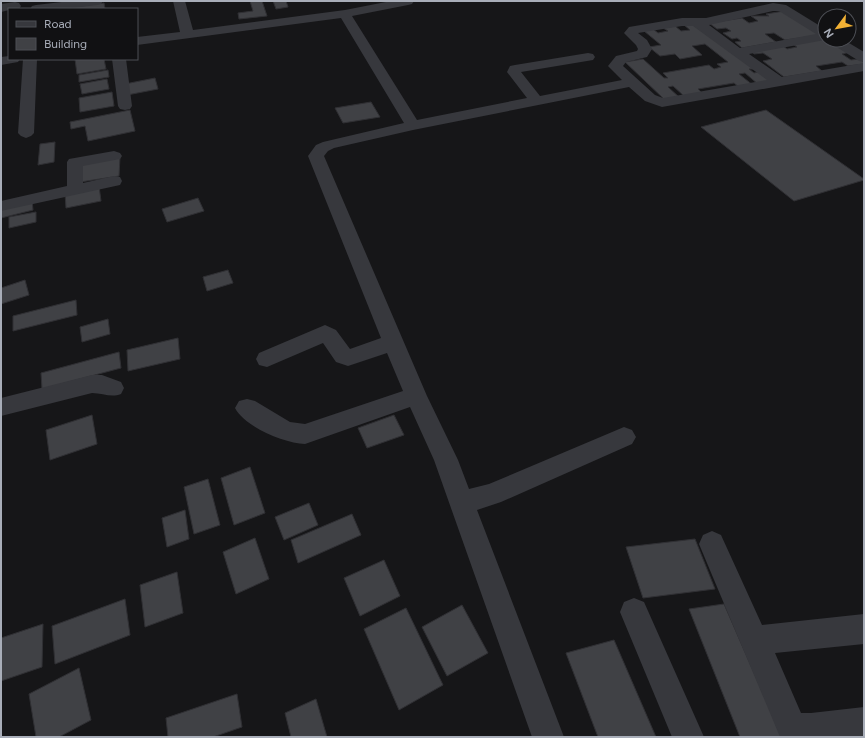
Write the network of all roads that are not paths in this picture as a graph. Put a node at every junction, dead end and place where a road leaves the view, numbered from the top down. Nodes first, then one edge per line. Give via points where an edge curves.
1 (97, 1) edge
2 (179, 1) edge
3 (408, 1) edge
4 (16, 5) edge
5 (1, 8) edge
6 (44, 8) edge
7 (345, 14) junction
8 (695, 21) junction
9 (817, 30) edge
10 (187, 33) junction
11 (817, 37) edge
12 (138, 41) edge
13 (848, 48) edge
14 (738, 52) junction
15 (588, 57) dead end
16 (864, 58) edge
17 (30, 60) edge
18 (119, 60) edge
19 (864, 67) edge
20 (632, 82) junction
21 (779, 82) junction
22 (536, 101) junction
23 (124, 106) dead end
24 (413, 125) junction
25 (26, 133) dead end
26 (114, 156) dead end
27 (114, 181) dead end
28 (75, 189) junction
29 (1, 206) edge
30 (393, 342) junction
31 (267, 359) dead end
32 (113, 388) dead end
33 (416, 396) junction
34 (1, 406) edge
35 (247, 408) dead end
36 (624, 437) dead end
37 (462, 503) junction
38 (712, 544) dead end
39 (634, 612) dead end
40 (864, 616) edge
41 (864, 621) edge
42 (864, 629) edge
43 (754, 641) junction
44 (864, 722) edge
45 (548, 737) edge
46 (688, 737) edge

1 - 6 street
2 - 10 street
3 - 7 street
4 - 5 street
7 - 10 street
7 - 24 street
8 - 9 street via 706,22 766,8 782,8
8 - 14 street
8 - 20 street via 631,32 645,49 642,54 621,59 615,66
10 - 12 street
11 - 14 street
13 - 16 street
14 - 21 street
15 - 22 street via 515,68 514,72
17 - 25 street
18 - 23 street
19 - 21 street
20 - 21 street via 650,98 662,103
20 - 22 street
22 - 24 street
24 - 30 street via 329,145 322,148 316,156
26 - 28 street via 75,162
27 - 28 street
28 - 29 street
30 - 31 street via 348,358 343,356 325,333
30 - 33 street
32 - 34 street via 92,384
33 - 35 street via 298,435 274,425
33 - 37 street via 446,460
36 - 37 street via 492,494
37 - 45 street
38 - 43 street
39 - 46 street
40 - 41 street via 861,617
42 - 43 street
43 - 44 street via 792,728 811,729

